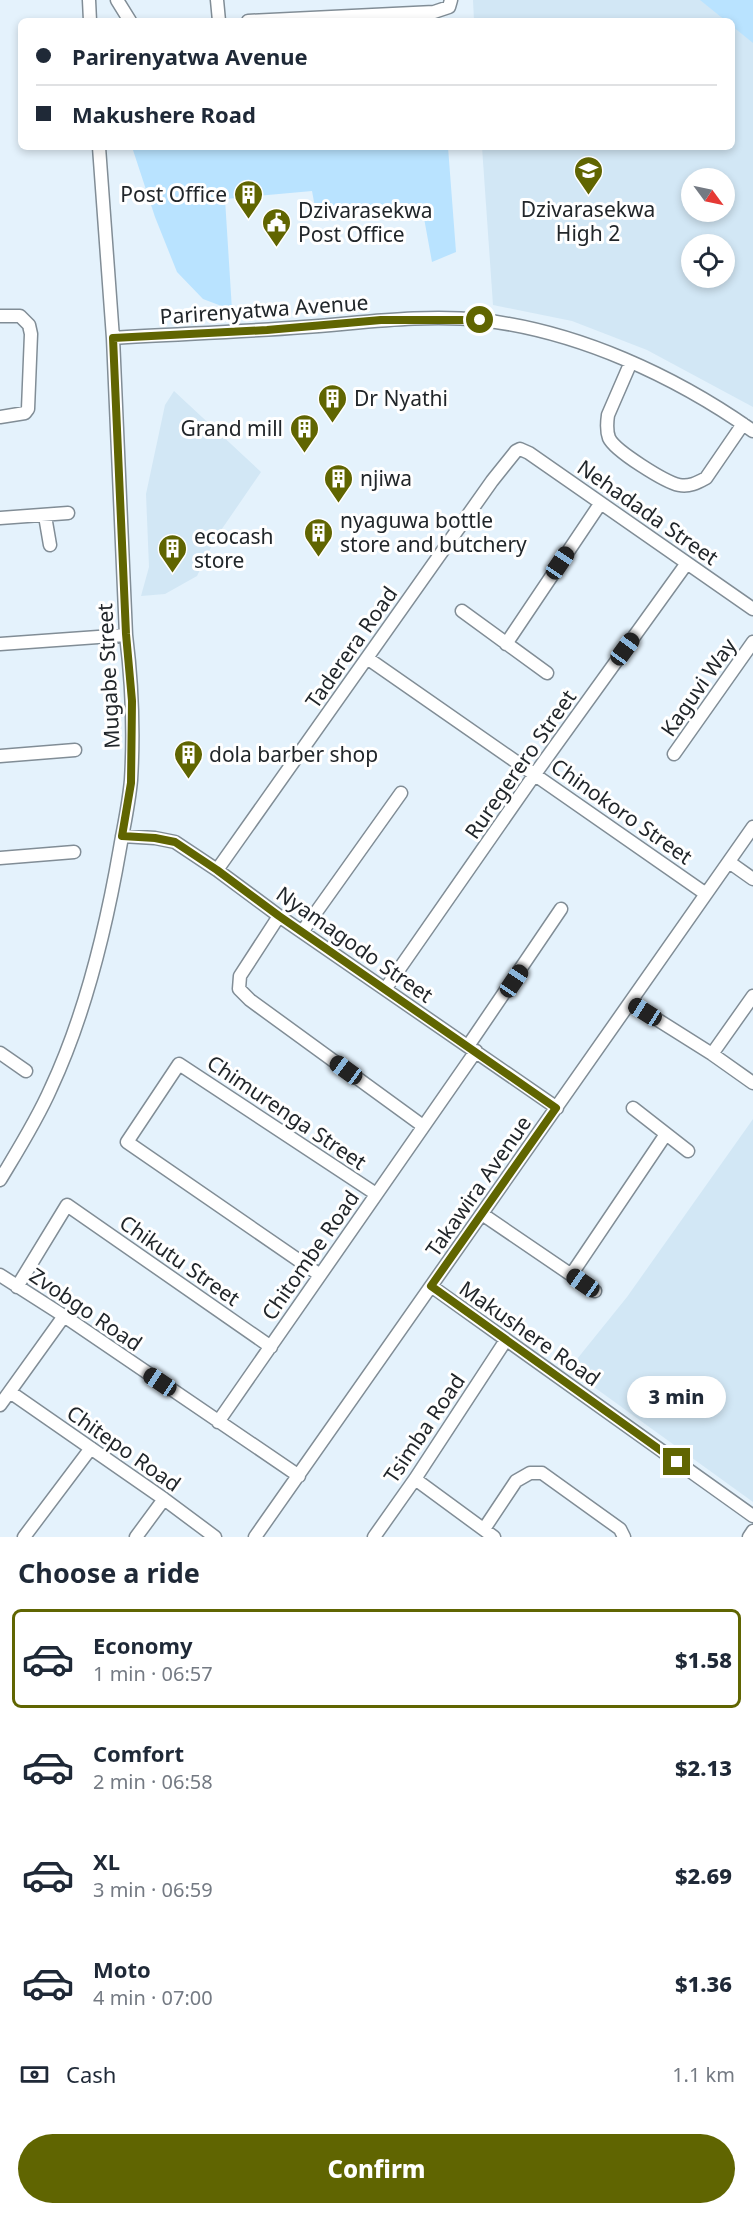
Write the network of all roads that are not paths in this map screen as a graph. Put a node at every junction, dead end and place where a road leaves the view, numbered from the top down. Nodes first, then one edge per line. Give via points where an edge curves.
1 (89, 0) edge
2 (117, 0) edge
3 (218, 0) edge
4 (450, 4) edge
5 (90, 18) edge
6 (128, 18) edge
7 (219, 18) edge
8 (310, 18) edge
9 (99, 150) edge
10 (0, 316) edge
11 (113, 338) junction
12 (631, 362) junction
13 (0, 417) edge
14 (748, 427) edge
15 (520, 449) joint
16 (600, 504) junction
17 (68, 513) dead end
18 (45, 516) junction
19 (0, 518) edge
20 (50, 544) dead end
21 (687, 563) junction
22 (753, 609) edge
23 (462, 611) dead end
24 (126, 634) junction
25 (753, 642) edge
26 (0, 644) edge
27 (506, 644) junction
28 (367, 658) junction
29 (547, 673) dead end
30 (75, 750) dead end
31 (674, 754) dead end
32 (0, 756) edge
33 (535, 774) junction
34 (401, 793) dead end
35 (753, 828) edge
36 (122, 836) junction
37 (74, 852) dead end
38 (0, 858) edge
39 (729, 862) junction
40 (217, 870) junction
41 (753, 879) edge
42 (706, 894) junction
43 (561, 909) dead end
44 (279, 916) junction
45 (302, 932) junction
46 (386, 988) junction
47 (753, 996) edge
48 (631, 1003) junction
49 (472, 1049) junction
50 (0, 1053) edge
51 (712, 1054) junction
52 (26, 1071) dead end
53 (753, 1083) edge
54 (556, 1108) junction
55 (633, 1108) dead end
56 (423, 1126) junction
57 (666, 1134) junction
58 (688, 1151) dead end
59 (0, 1179) edge
60 (376, 1194) junction
61 (482, 1214) junction
62 (0, 1275) edge
63 (320, 1275) junction
64 (571, 1275) junction
65 (431, 1286) junction
66 (18, 1287) junction
67 (595, 1292) dead end
68 (64, 1316) junction
69 (506, 1340) junction
70 (271, 1347) junction
71 (10, 1392) junction
72 (0, 1405) edge
73 (218, 1422) junction
74 (91, 1448) junction
75 (299, 1476) junction
76 (415, 1479) junction
77 (164, 1499) junction
78 (753, 1516) edge
79 (484, 1529) junction
80 (753, 1531) edge
81 (24, 1537) edge
82 (136, 1537) edge
83 (215, 1537) edge
84 (255, 1537) edge
85 (374, 1537) edge
86 (495, 1537) edge
87 (624, 1537) edge
88 (749, 1537) edge

1 - 5 street
2 - 6 street
3 - 7 street
4 - 8 street via 434,12
9 - 11 street, Mugabe Street
10 - 13 street via 20,316 26,320 31,334 28,409
11 - 12 street, Parirenyatwa Avenue via 381,320 480,320 544,332
11 - 24 street, Mugabe Street
12 - 14 street, Parirenyatwa Avenue via 699,394
12 - 14 street via 608,415 609,437 621,451 668,481 688,486 706,478
15 - 16 street, Nehadada Street
15 - 28 street, Taderera Road via 492,482
16 - 21 street, Nehadada Street
16 - 27 street
17 - 18 street
18 - 19 street
18 - 20 street
21 - 22 street, Nehadada Street
21 - 33 street, Ruregerero Street
23 - 27 street
24 - 26 street
24 - 36 street, Mugabe Street via 132,744 131,783
25 - 31 street, Kaguvi Way
27 - 29 street
28 - 33 street, Chinokoro Street
28 - 40 street, Taderera Road
30 - 32 street
33 - 42 street, Chinokoro Street
33 - 46 street, Ruregerero Street
34 - 45 street
35 - 39 street, Takawira Avenue
36 - 40 street, Nyamagodo Street via 175,842
36 - 59 street, Mugabe Street via 111,901 69,1043 39,1113
37 - 38 street
39 - 41 street
39 - 42 street, Takawira Avenue
40 - 44 street, Nyamagodo Street
42 - 48 street, Takawira Avenue
43 - 49 street, Chitombe Road
44 - 45 street, Nyamagodo Street
44 - 56 street via 240,976 238,989
45 - 46 street, Nyamagodo Street
46 - 49 street, Nyamagodo Street
47 - 51 street
48 - 51 street
48 - 54 street, Takawira Avenue
49 - 54 street, Nyamagodo Street
49 - 56 street, Chitombe Road
50 - 52 street
51 - 53 street
54 - 61 street, Takawira Avenue
55 - 57 street
56 - 60 street, Chitombe Road
57 - 58 street
57 - 64 street
60 - 63 street, Chitombe Road
60 - 63 street, Chimurenga Street via 179,1064 127,1142
61 - 64 street
61 - 65 street, Takawira Avenue
62 - 66 street, Zvobgo Road
63 - 70 street, Chitombe Road
64 - 67 street
65 - 69 street, Makushere Road
65 - 75 street, Takawira Avenue
66 - 68 street, Zvobgo Road
66 - 70 street, Chikutu Street via 67,1205
68 - 71 street
68 - 73 street, Zvobgo Road
69 - 76 street, Tsimba Road
69 - 78 street, Makushere Road
70 - 73 street, Chitombe Road
71 - 72 street
71 - 74 street, Chitepo Road
73 - 75 street, Zvobgo Road
74 - 77 street, Chitepo Road
74 - 81 street
75 - 84 street, Takawira Avenue
76 - 79 street
76 - 85 street, Tsimba Road
77 - 82 street
77 - 83 street, Chitepo Road
79 - 86 street
79 - 87 street via 516,1481 530,1473 542,1473 620,1529
80 - 88 street

